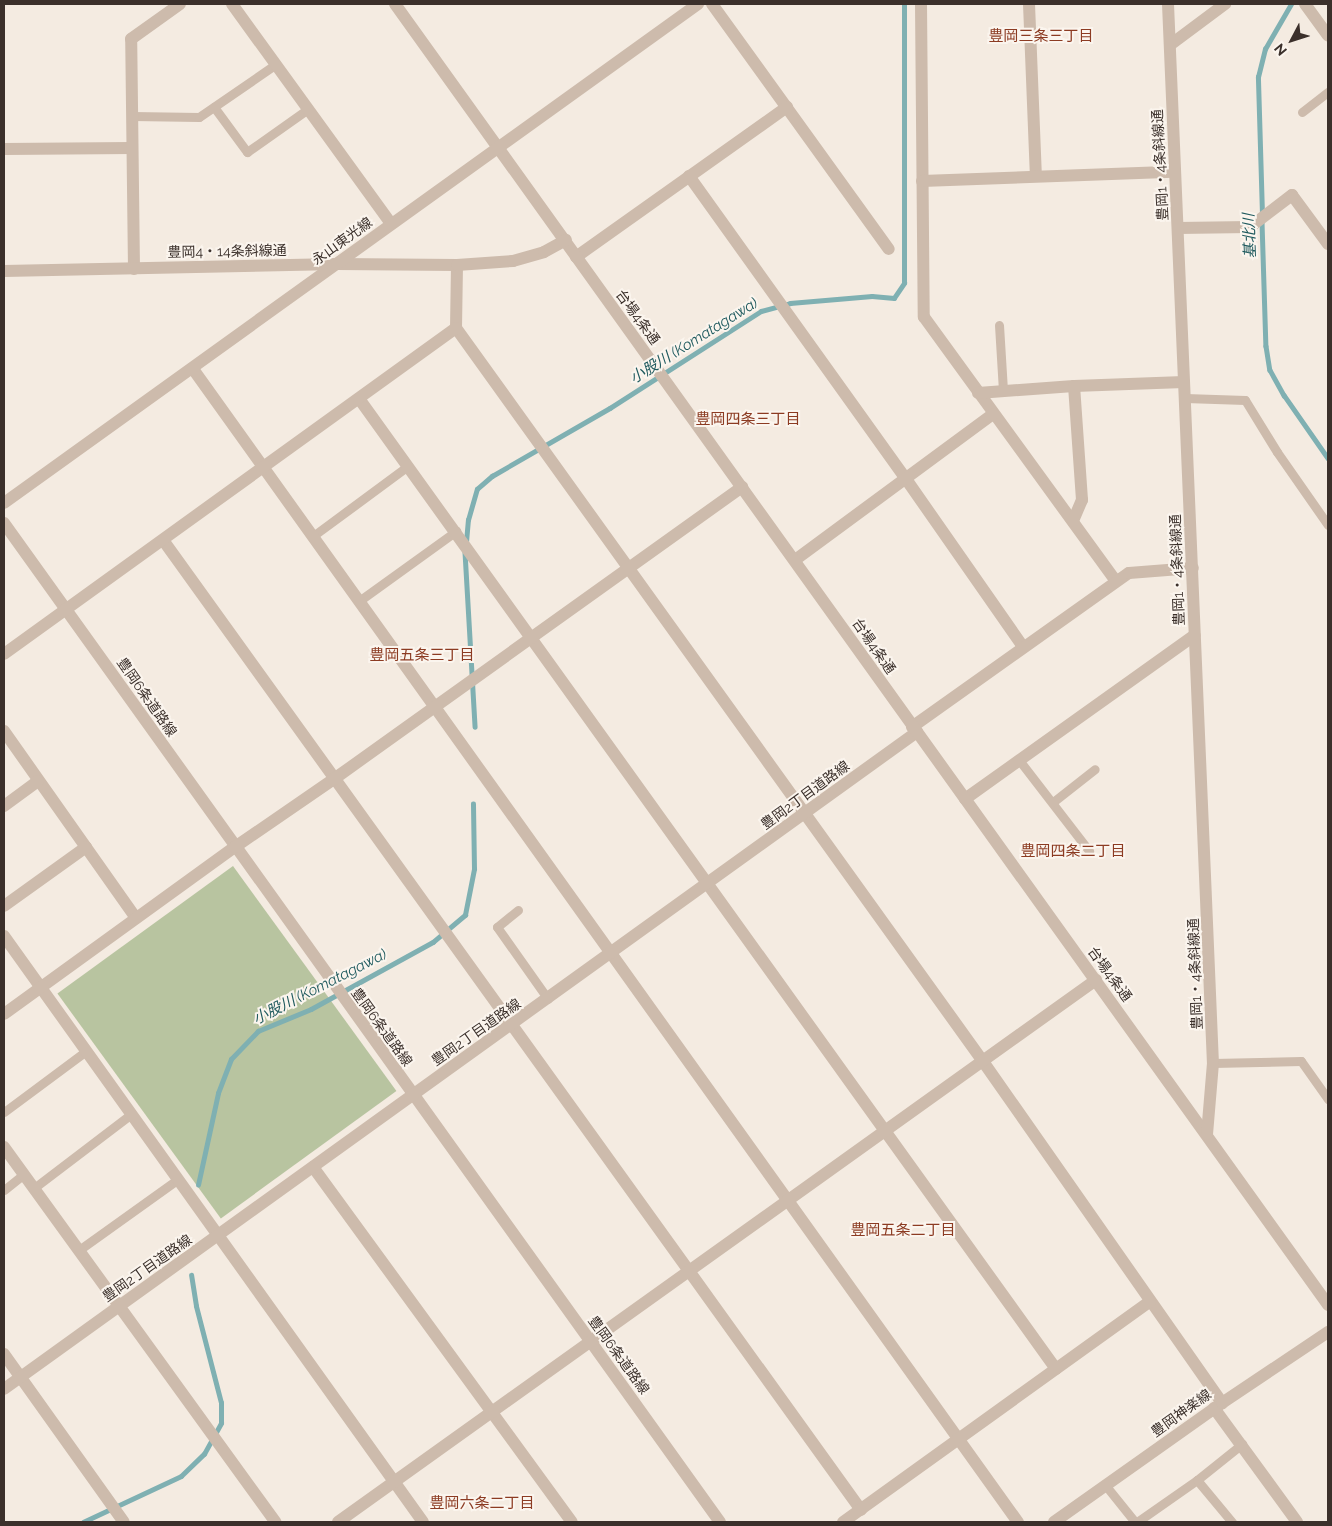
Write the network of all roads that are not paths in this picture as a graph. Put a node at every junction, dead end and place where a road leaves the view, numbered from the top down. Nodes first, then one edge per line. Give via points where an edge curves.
1 (180, 4) edge
2 (232, 4) edge
3 (395, 4) edge
4 (698, 4) edge
5 (712, 4) edge
6 (921, 4) edge
7 (1029, 4) edge
8 (1168, 4) edge
9 (1225, 4) edge
10 (1311, 6) edge
11 (1328, 36) edge
12 (1170, 45) junction
13 (276, 64) junction
14 (1328, 92) edge
15 (214, 107) junction
16 (787, 107) junction
17 (308, 109) junction
18 (1302, 112) dead end
19 (132, 116) junction
20 (499, 147) junction
21 (132, 148) junction
22 (4, 149) edge
23 (1173, 172) junction
24 (689, 176) junction
25 (1036, 176) junction
26 (922, 181) junction
27 (391, 224) junction
28 (1178, 228) junction
29 (566, 240) junction
30 (1328, 244) edge
31 (889, 249) dead end
32 (576, 257) junction
33 (337, 264) junction
34 (457, 265) junction
35 (134, 269) junction
36 (4, 271) edge
37 (998, 324) dead end
38 (456, 328) junction
39 (194, 369) junction
40 (1184, 382) junction
41 (1074, 386) junction
42 (1003, 390) junction
43 (978, 393) junction
44 (1185, 398) junction
45 (360, 400) junction
46 (993, 414) junction
47 (408, 466) junction
48 (264, 468) junction
49 (906, 479) junction
50 (742, 487) junction
51 (4, 503) edge
52 (1073, 521) junction
53 (4, 523) edge
54 (1328, 525) edge
55 (457, 534) junction
56 (313, 536) junction
57 (163, 540) junction
58 (795, 560) junction
59 (628, 567) junction
60 (1193, 568) junction
61 (1116, 581) junction
62 (359, 600) junction
63 (66, 610) junction
64 (532, 636) junction
65 (1195, 636) junction
66 (1023, 647) junction
67 (4, 654) edge
68 (435, 706) junction
69 (914, 729) junction
70 (4, 731) edge
71 (1019, 760) junction
72 (1095, 769) dead end
73 (334, 779) junction
74 (38, 780) junction
75 (965, 799) junction
76 (1053, 802) junction
77 (4, 806) edge
78 (806, 813) junction
79 (86, 847) junction
80 (235, 847) junction
81 (1089, 851) dead end
82 (708, 882) junction
83 (4, 906) edge
84 (518, 910) dead end
85 (136, 918) junction
86 (4, 936) edge
87 (610, 954) junction
88 (1096, 980) junction
89 (41, 988) junction
90 (548, 999) junction
91 (4, 1014) edge
92 (513, 1025) junction
93 (86, 1051) junction
94 (982, 1060) junction
95 (1213, 1063) junction
96 (413, 1094) junction
97 (1328, 1099) edge
98 (4, 1112) edge
99 (132, 1114) junction
100 (885, 1132) junction
101 (1207, 1134) junction
102 (4, 1147) edge
103 (313, 1167) junction
104 (24, 1174) junction
105 (178, 1179) junction
106 (34, 1188) junction
107 (4, 1190) edge
108 (788, 1200) junction
109 (218, 1236) junction
110 (79, 1250) junction
111 (688, 1271) junction
112 (1150, 1301) junction
113 (1328, 1305) edge
114 (119, 1306) junction
115 (1328, 1332) edge
116 (591, 1341) junction
117 (4, 1354) edge
118 (1056, 1369) junction
119 (20, 1377) junction
120 (4, 1389) edge
121 (1218, 1405) junction
122 (492, 1412) junction
123 (959, 1440) junction
124 (1242, 1444) junction
125 (1197, 1480) junction
126 (393, 1482) junction
127 (1106, 1486) junction
128 (860, 1510) junction
129 (122, 1519) edge
130 (275, 1522) edge
131 (338, 1522) edge
132 (423, 1522) edge
133 (572, 1522) edge
134 (720, 1522) edge
135 (843, 1522) edge
136 (1018, 1522) edge
137 (1054, 1522) edge
138 (1136, 1522) edge
139 (1232, 1522) edge
140 (1297, 1522) edge

1 - 19 street via 131,39
2 - 13 street
3 - 20 street, 台場4条通
4 - 20 street, 永山東光線
5 - 16 street
6 - 26 street
7 - 25 street
8 - 12 street, 豊岡1・4条斜線通
9 - 12 street
10 - 11 street
12 - 23 street, 豊岡1・4条斜線通
13 - 15 lane
13 - 17 street
14 - 18 lane
15 - 17 lane via 246,152
15 - 19 lane via 199,118
16 - 24 street
16 - 31 street
17 - 27 street
19 - 21 street
20 - 27 street, 永山東光線
20 - 29 street, 台場4条通
21 - 22 street
21 - 35 street
23 - 25 street
23 - 28 street, 豊岡1・4条斜線通
24 - 32 street
24 - 49 street
25 - 26 street
26 - 43 street via 924,317
27 - 33 street, 永山東光線
28 - 30 street via 1250,228 1292,195
28 - 40 street, 豊岡1・4条斜線通
29 - 32 street, 台場4条通
29 - 34 street, 豊岡4・14条斜線通 via 544,252 512,261
32 - 50 street, 台場4条通
33 - 34 street, 豊岡4・14条斜線通
33 - 35 street, 豊岡4・14条斜線通
33 - 39 street, 永山東光線
34 - 38 street
35 - 36 street, 豊岡4・14条斜線通
37 - 42 lane
38 - 45 street
38 - 59 street
39 - 48 street
39 - 51 street, 永山東光線
40 - 41 street
40 - 44 street, 豊岡1・4条斜線通
41 - 42 street
41 - 52 street via 1082,500
42 - 43 street
43 - 46 street
44 - 54 lane via 1245,400
44 - 60 street, 豊岡1・4条斜線通
45 - 47 street
45 - 48 street
46 - 49 street
46 - 52 street
47 - 55 street
47 - 56 lane
48 - 56 street
48 - 57 street
49 - 58 street
49 - 66 street
50 - 58 street, 台場4条通
50 - 59 street
52 - 61 street
53 - 63 street, 豊岡6条道路線
55 - 62 lane
55 - 64 street
56 - 62 street
57 - 63 street
57 - 73 street
58 - 69 street, 台場4条通
59 - 64 street
59 - 78 street
60 - 61 street, 豊岡2丁目道路線 via 1129,572
60 - 65 street, 豊岡1・4条斜線通
61 - 66 street, 豊岡2丁目道路線
62 - 68 street
63 - 67 street
63 - 80 street, 豊岡6条道路線
64 - 68 street
64 - 82 street
65 - 71 street
65 - 95 street, 豊岡1・4条斜線通
66 - 69 street, 豊岡2丁目道路線
68 - 73 street
68 - 87 street
69 - 75 street, 台場4条通
69 - 78 street, 豊岡2丁目道路線
70 - 74 street
71 - 75 street
71 - 76 lane
72 - 76 lane
73 - 80 street
73 - 92 street
74 - 77 street
74 - 79 street
75 - 88 street, 台場4条通
76 - 81 lane
78 - 82 street, 豊岡2丁目道路線
78 - 94 street
79 - 83 street
79 - 85 street
80 - 85 street
80 - 96 street, 豊岡6条道路線
82 - 87 street, 豊岡2丁目道路線
82 - 100 street
84 - 90 lane via 497,927
85 - 89 street
86 - 89 street
87 - 90 street, 豊岡2丁目道路線
87 - 108 street
88 - 94 street
88 - 101 street, 台場4条通
89 - 91 street
89 - 93 street
90 - 92 street, 豊岡2丁目道路線
92 - 96 street, 豊岡2丁目道路線
92 - 111 street
93 - 98 lane
93 - 99 street
94 - 100 street
94 - 112 street
95 - 97 lane via 1301,1061
95 - 101 street, 豊岡1・4条斜線通
96 - 103 street, 豊岡2丁目道路線
96 - 116 street, 豊岡6条道路線
99 - 105 street
99 - 106 lane
100 - 108 street
100 - 118 street
101 - 113 street, 台場4条通
102 - 104 street
103 - 109 street, 豊岡2丁目道路線
103 - 122 street
104 - 106 street
104 - 107 lane
105 - 109 street
105 - 110 lane
106 - 110 street
108 - 111 street
108 - 123 street
109 - 114 street, 豊岡2丁目道路線
109 - 126 street
110 - 114 street
111 - 116 street
111 - 128 street
112 - 118 street
112 - 121 street
114 - 119 street, 豊岡2丁目道路線
114 - 130 street
115 - 121 street, 豊岡神楽線
116 - 122 street
116 - 134 street, 豊岡6条道路線
117 - 119 street
118 - 123 street
119 - 120 street, 豊岡2丁目道路線
119 - 129 street
121 - 124 street
121 - 127 street, 豊岡神楽線
122 - 126 street
122 - 133 street
123 - 128 street
123 - 136 street
124 - 125 lane
124 - 140 street
125 - 138 lane
125 - 139 lane
126 - 131 street
126 - 132 street
127 - 137 street, 豊岡神楽線
127 - 138 lane
128 - 135 street

